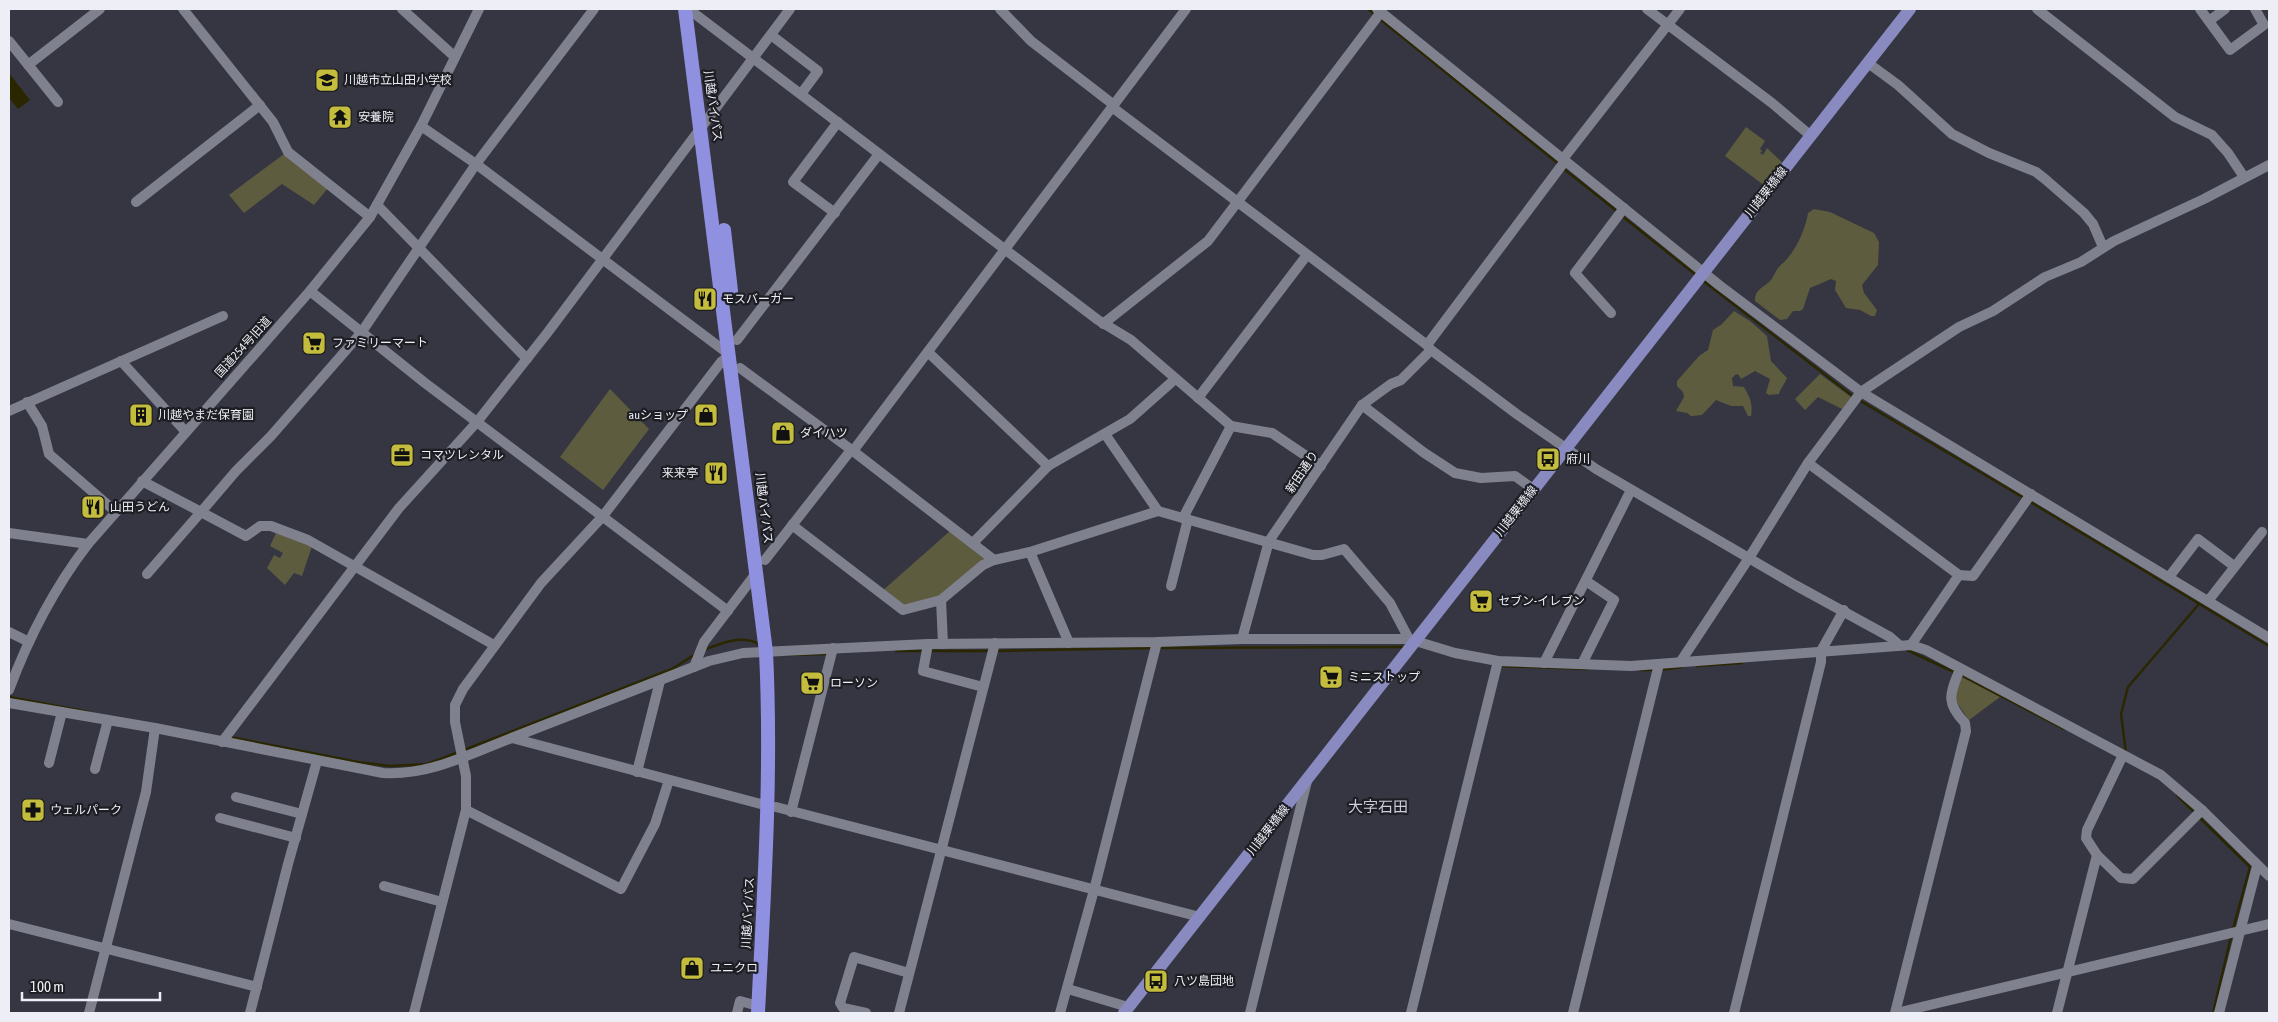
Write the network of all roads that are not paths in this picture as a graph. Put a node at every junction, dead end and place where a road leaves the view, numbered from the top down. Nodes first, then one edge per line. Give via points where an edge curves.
1 (100, 9) edge
2 (183, 9) edge
3 (402, 9) edge
4 (479, 9) edge
5 (594, 9) edge
6 (790, 9) edge
7 (1000, 9) edge
8 (1186, 9) edge
9 (1647, 9) edge
10 (1680, 9) edge
11 (1910, 9) edge
12 (2037, 9) edge
13 (2200, 9) edge
14 (2225, 9) edge
15 (2255, 9) edge
16 (692, 10) edge
17 (1379, 10) edge
18 (2209, 21) junction
19 (1669, 24) junction
20 (771, 35) junction
21 (9, 41) edge
22 (455, 57) junction
23 (754, 57) junction
24 (1868, 63) junction
25 (28, 65) junction
26 (801, 94) junction
27 (58, 102) dead end
28 (260, 105) junction
29 (1113, 106) junction
30 (705, 121) junction
31 (838, 122) junction
32 (421, 126) junction
33 (1811, 136) junction
34 (879, 154) junction
35 (1564, 160) junction
36 (476, 164) junction
37 (2269, 165) edge
38 (2244, 177) junction
39 (136, 202) dead end
40 (1238, 202) junction
41 (377, 205) junction
42 (1624, 208) junction
43 (835, 213) junction
44 (370, 217) junction
45 (419, 247) junction
46 (2103, 247) junction
47 (1005, 249) junction
48 (1307, 255) junction
49 (602, 259) junction
50 (1703, 272) junction
51 (310, 291) junction
52 (1611, 313) dead end
53 (223, 316) dead end
54 (1103, 324) junction
55 (361, 333) junction
56 (737, 340) junction
57 (1429, 348) junction
58 (928, 352) junction
59 (730, 355) junction
60 (527, 359) junction
61 (121, 361) junction
62 (740, 368) junction
63 (1174, 380) junction
64 (1861, 392) junction
65 (1198, 398) junction
66 (27, 402) junction
67 (1362, 405) junction
68 (9, 411) edge
69 (477, 422) junction
70 (1230, 426) junction
71 (185, 431) junction
72 (1105, 434) junction
73 (1565, 448) junction
74 (852, 451) junction
75 (1808, 463) junction
76 (1048, 466) junction
77 (1321, 466) junction
78 (142, 481) junction
79 (1533, 489) junction
80 (1631, 490) junction
81 (2031, 494) junction
82 (1158, 511) junction
83 (116, 512) junction
84 (201, 512) junction
85 (604, 516) junction
86 (1186, 519) junction
87 (792, 525) junction
88 (2262, 532) dead end
89 (9, 533) edge
90 (1269, 541) junction
91 (973, 543) junction
92 (88, 544) junction
93 (1030, 552) junction
94 (1749, 558) junction
95 (765, 560) junction
96 (994, 560) junction
97 (2234, 566) junction
98 (354, 567) junction
99 (757, 572) junction
100 (147, 574) dead end
101 (1959, 575) junction
102 (2169, 577) junction
103 (1586, 581) junction
104 (1170, 586) dead end
105 (941, 600) junction
106 (2208, 601) junction
107 (1844, 610) junction
108 (728, 611) junction
109 (9, 632) edge
110 (2269, 638) edge
111 (1242, 639) junction
112 (1412, 639) junction
113 (29, 642) junction
114 (1157, 642) junction
115 (995, 643) junction
116 (1068, 643) junction
117 (928, 644) junction
118 (943, 644) junction
119 (1898, 644) junction
120 (1911, 645) junction
121 (494, 646) junction
122 (834, 648) junction
123 (1821, 651) junction
124 (771, 652) junction
125 (1498, 661) junction
126 (1681, 661) junction
127 (1544, 663) junction
128 (1582, 664) junction
129 (1659, 664) junction
130 (694, 667) junction
131 (1960, 670) junction
132 (660, 680) junction
133 (983, 687) junction
134 (9, 690) edge
135 (9, 703) edge
136 (62, 712) junction
137 (108, 720) junction
138 (155, 728) junction
139 (512, 738) junction
140 (222, 742) junction
141 (2123, 755) junction
142 (464, 756) junction
143 (317, 761) junction
144 (49, 763) dead end
145 (95, 770) dead end
146 (637, 772) junction
147 (669, 780) junction
148 (1307, 780) junction
149 (236, 797) dead end
150 (772, 806) junction
151 (466, 810) junction
152 (2202, 810) junction
153 (791, 812) junction
154 (302, 814) junction
155 (220, 818) dead end
156 (296, 838) junction
157 (941, 851) junction
158 (2097, 855) junction
159 (2258, 866) junction
160 (2269, 876) edge
161 (384, 886) dead end
162 (1094, 890) junction
163 (442, 902) junction
164 (1200, 917) junction
165 (9, 924) edge
166 (2269, 924) edge
167 (2240, 932) junction
168 (105, 948) junction
169 (2068, 972) junction
170 (909, 973) junction
171 (257, 987) junction
172 (1068, 989) junction
173 (1126, 1010) edge
174 (761, 1011) edge
175 (89, 1013) edge
176 (250, 1013) edge
177 (414, 1013) edge
178 (737, 1013) edge
179 (866, 1013) edge
180 (899, 1013) edge
181 (1060, 1013) edge
182 (1250, 1013) edge
183 (1410, 1013) edge
184 (1573, 1013) edge
185 (1734, 1013) edge
186 (1896, 1013) edge
187 (2057, 1013) edge
188 (2219, 1013) edge

1 - 25 street
2 - 28 street
3 - 22 street
4 - 22 street, 国道254号旧道
5 - 36 street
6 - 20 street
7 - 29 street via 1031,41
8 - 29 street
9 - 19 street
10 - 19 street, 新田通り
11 - 24 main road, 川越栗橋線
12 - 38 street via 2175,117 2212,135
13 - 18 street
14 - 18 street
15 - 18 street via 2264,25 2230,50
16 - 23 street
16 - 30 highway, 川越バイパス
17 - 35 street
17 - 40 street
19 - 33 street
19 - 35 street, 新田通り
20 - 23 street
20 - 26 street via 818,71
21 - 25 street
22 - 32 street, 国道254号旧道
23 - 26 street
23 - 30 street
24 - 33 main road, 川越栗橋線
24 - 46 street via 1898,84 1952,134 2045,179 2084,213
25 - 27 street
26 - 31 street
28 - 39 street
28 - 44 street via 274,122 288,152
29 - 40 street
29 - 47 street
30 - 49 street
30 - 56 highway, 川越バイパス
30 - 59 highway, 川越バイパス
31 - 34 street
31 - 43 street via 793,182
32 - 36 street
32 - 41 street, 国道254号旧道
33 - 50 main road, 川越栗橋線
34 - 43 street
34 - 47 street
35 - 42 street
35 - 57 street, 新田通り
36 - 45 street
36 - 49 street
37 - 38 street
38 - 46 street
40 - 48 street
40 - 54 street via 1208,242
41 - 44 street, 国道254号旧道
41 - 45 street
42 - 50 street
42 - 52 street via 1575,273
43 - 56 street
44 - 51 street, 国道254号旧道
45 - 55 street
45 - 60 street
46 - 64 street via 2081,262 2046,277 1993,311 1958,327
47 - 54 street
47 - 58 street
48 - 57 street
48 - 65 street
49 - 59 street
49 - 60 street
50 - 64 street
50 - 73 main road, 川越栗橋線
51 - 55 street
51 - 71 street, 国道254号旧道
53 - 61 street
54 - 63 street via 1131,340
55 - 69 street
55 - 84 street
56 - 62 highway, 川越バイパス
57 - 67 street, 新田通り via 1401,380
57 - 73 street
58 - 74 street
58 - 76 street
59 - 85 street via 720,362
59 - 99 highway, 川越バイパス
60 - 69 street
61 - 66 street
61 - 71 street
62 - 74 street
62 - 95 highway, 川越バイパス
63 - 65 street
63 - 72 street via 1144,408
64 - 75 street
64 - 81 street
65 - 70 street
66 - 68 street
66 - 83 street via 42,426 49,454
67 - 77 street, 新田通り
67 - 79 street via 1455,473 1481,478 1515,476
69 - 85 street
69 - 98 street via 399,508
70 - 77 street via 1272,433
70 - 86 street
71 - 78 street, 国道254号旧道
72 - 76 street
72 - 82 street
73 - 79 main road, 川越栗橋線
73 - 80 street
74 - 87 street
74 - 91 street
75 - 94 street
75 - 101 street
76 - 91 street
77 - 90 street, 新田通り
78 - 83 street, 国道254号旧道
78 - 84 street
79 - 112 main road, 川越栗橋線
80 - 94 street
80 - 103 street
81 - 101 street via 1973,576
81 - 102 street
82 - 86 street
82 - 93 street
83 - 92 street, 国道254号旧道
84 - 98 street via 246,536 260,526 271,526 308,540
84 - 100 street
85 - 108 street
85 - 121 street via 541,583
86 - 90 street
86 - 104 street
87 - 95 street
87 - 105 street via 897,607 903,610
88 - 97 street
89 - 92 street
90 - 111 street, 新田通り
90 - 112 street via 1322,555 1344,549 1390,603
91 - 96 street
92 - 113 street, 国道254号旧道 via 67,574
93 - 96 street
93 - 116 street
94 - 107 street
94 - 126 street
95 - 124 highway, 川越バイパス
96 - 105 street via 983,565
97 - 102 street via 2198,539
97 - 106 street
98 - 121 street
98 - 140 street
99 - 108 street
99 - 124 highway, 川越バイパス
101 - 120 street
102 - 106 street
103 - 127 street
103 - 128 street via 1614,600
105 - 118 street
106 - 110 street
107 - 119 street
107 - 123 street
108 - 130 street via 704,642
109 - 113 street
111 - 112 street
111 - 114 street
112 - 125 street via 1455,653
112 - 148 main road, 川越栗橋線
113 - 134 street, 国道254号旧道
114 - 116 street
114 - 162 street
115 - 116 street
115 - 118 street
115 - 133 street
117 - 118 street
117 - 122 street
117 - 133 street via 922,672
119 - 120 street
119 - 123 street
120 - 131 street
121 - 142 street via 455,705 455,722
122 - 124 street
122 - 153 street
123 - 126 street
123 - 185 street via 1821,662
124 - 130 street via 728,656
124 - 150 highway, 川越バイパス
125 - 127 street
125 - 183 street
126 - 129 street
127 - 128 street
128 - 129 street
129 - 184 street
130 - 132 street
131 - 141 street
131 - 186 street via 1950,700 1966,723 1966,730
132 - 139 street
132 - 146 street
133 - 157 street
135 - 136 street
136 - 137 street
136 - 144 street
137 - 138 street
137 - 145 street
138 - 140 street
138 - 168 street via 146,792
139 - 142 street
139 - 146 street
140 - 143 street
141 - 152 street via 2160,775
141 - 158 street via 2087,830 2086,838
142 - 143 street via 407,774
142 - 151 street
143 - 154 street
146 - 147 street
147 - 150 street
147 - 151 street via 654,824 621,889
148 - 164 main road, 川越栗橋線
148 - 182 street
149 - 154 street
150 - 153 street
150 - 174 highway, 川越バイパス
151 - 163 street
152 - 158 street via 2134,879 2120,878
152 - 159 street
153 - 157 street
154 - 156 street
155 - 156 street
156 - 171 street
157 - 162 street
157 - 170 street
158 - 169 street
159 - 160 street
159 - 167 street
161 - 163 street
162 - 164 street
162 - 172 street
163 - 177 street
164 - 173 main road, 川越栗橋線
165 - 168 street
166 - 167 street
167 - 169 street
167 - 188 street
168 - 171 street
168 - 175 street
169 - 186 street
169 - 187 street
170 - 179 street via 854,957 840,1003 843,1008
170 - 180 street
171 - 176 street
172 - 173 street
172 - 181 street
174 - 178 street via 740,1001

